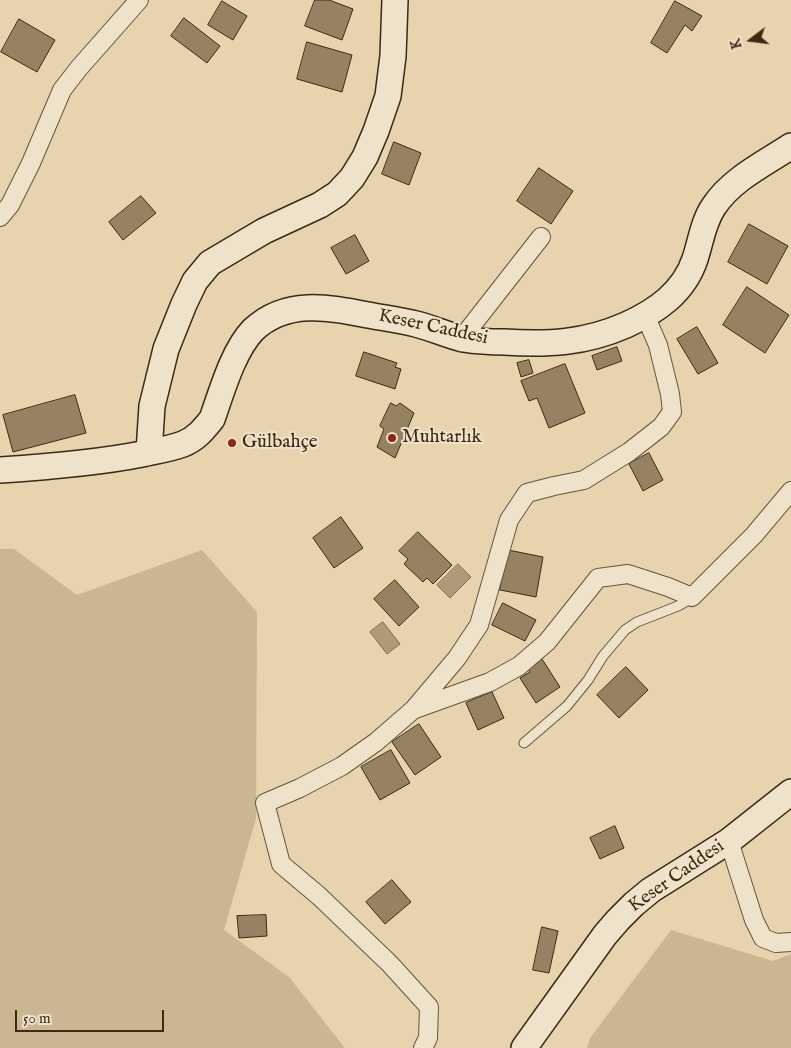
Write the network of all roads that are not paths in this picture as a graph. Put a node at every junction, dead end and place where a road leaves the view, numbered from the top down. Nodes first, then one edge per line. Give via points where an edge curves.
1 (395, 0) edge
2 (137, 1) edge
3 (791, 146) edge
4 (0, 217) edge
5 (541, 237) dead end
6 (645, 315) junction
7 (462, 338) junction
8 (149, 452) junction
9 (0, 470) edge
10 (791, 491) edge
11 (692, 597) junction
12 (414, 709) junction
13 (524, 743) dead end
14 (791, 792) edge
15 (729, 841) junction
16 (791, 942) edge
17 (423, 1048) edge
18 (524, 1048) edge

1 - 8 street via 388,96 364,157 352,178 337,194 210,263 195,281 166,348 152,406
2 - 4 street via 62,90 31,163 10,205
3 - 6 street, Keser Caddesi via 737,182 722,196 706,222 685,280 667,301
5 - 7 street
6 - 7 street, Keser Caddesi via 606,332 558,343
6 - 12 street via 658,345 672,412 661,428 584,480 527,493 509,520 479,625 457,658
7 - 8 street, Keser Caddesi via 416,324 335,308 310,307 278,314 263,322 242,344 206,428 184,444
8 - 9 street, Keser Caddesi
10 - 11 street via 754,535
11 - 12 street via 628,574 598,578 547,642 519,666 490,682
11 - 13 lane via 626,630 567,706
12 - 17 street via 342,766 265,802 281,864 390,964 430,1007 428,1038
14 - 15 street, Keser Caddesi
15 - 16 street via 754,920 763,938 776,943
15 - 18 street, Keser Caddesi via 651,890 618,920

